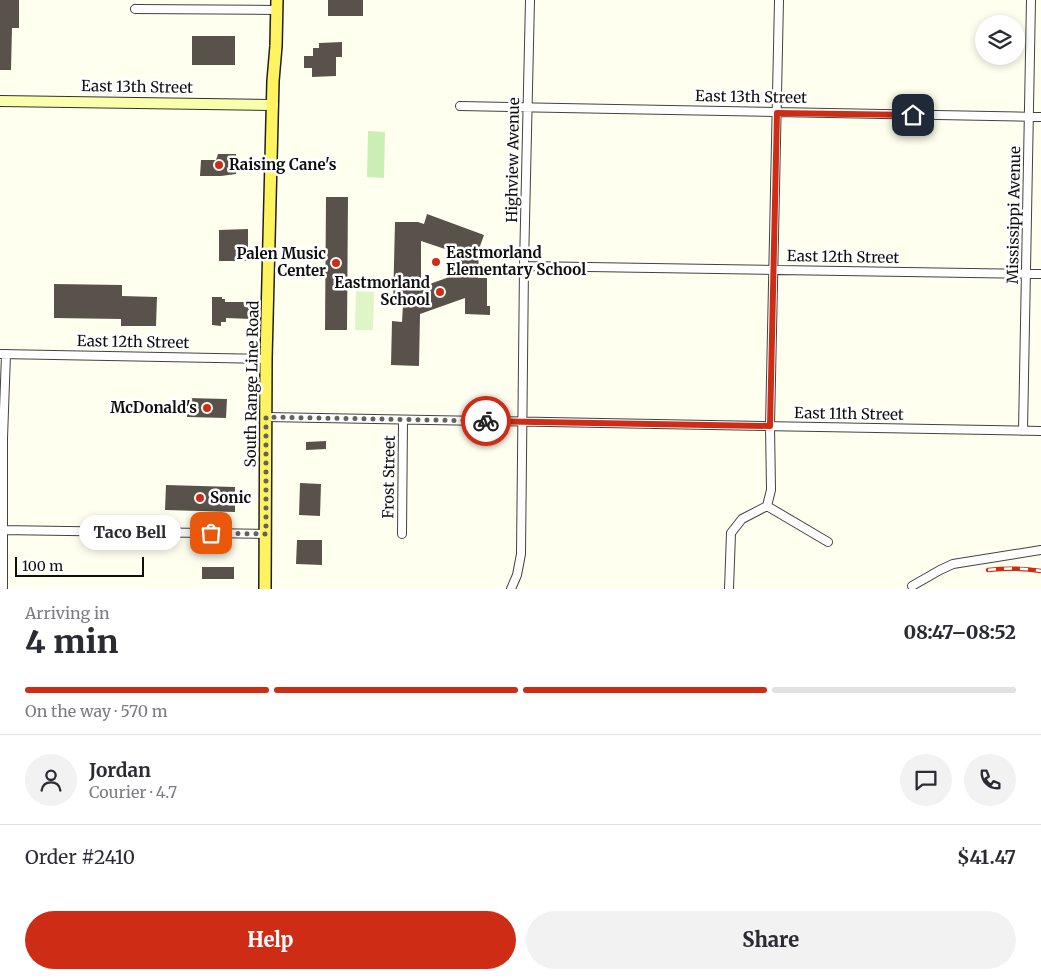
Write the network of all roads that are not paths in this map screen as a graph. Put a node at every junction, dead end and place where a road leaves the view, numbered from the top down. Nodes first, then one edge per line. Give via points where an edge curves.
1 (530, 0) edge
2 (779, 0) edge
3 (1031, 0) edge
4 (277, 5) edge
5 (135, 9) dead end
6 (0, 101) edge
7 (272, 105) junction
8 (460, 106) dead end
9 (528, 108) junction
10 (777, 113) junction
11 (1029, 117) junction
12 (1041, 117) edge
13 (524, 266) junction
14 (774, 270) junction
15 (1026, 274) junction
16 (1041, 274) edge
17 (3, 354) edge
18 (266, 359) junction
19 (266, 417) junction
20 (404, 420) junction
21 (522, 422) junction
22 (770, 426) junction
23 (1023, 431) junction
24 (1041, 431) edge
25 (767, 506) junction
26 (2, 530) edge
27 (266, 534) junction
28 (402, 534) dead end
29 (828, 542) dead end
30 (1041, 550) edge
31 (912, 586) dead end
32 (3, 589) edge
33 (265, 589) edge
34 (511, 589) edge
35 (729, 589) edge

1 - 9 street, Highview Avenue
2 - 10 street
3 - 11 street, Mississippi Avenue
4 - 5 street
4 - 7 main road, South Range Line Road
6 - 7 street, East 13th Street
7 - 18 main road, South Range Line Road
8 - 9 street, East 13th Street
9 - 10 street, East 13th Street
9 - 13 street, Highview Avenue
10 - 11 street, East 13th Street
10 - 14 street
11 - 12 street, East 13th Street
11 - 15 street, Mississippi Avenue
13 - 14 street, East 12th Street
13 - 21 street, Highview Avenue
14 - 15 street, East 12th Street
14 - 22 street
15 - 16 street, East 12th Street
15 - 23 street, Mississippi Avenue
17 - 18 street, East 12th Street
17 - 26 street
18 - 19 main road, South Range Line Road
19 - 20 street, East 11th Street
19 - 27 main road, South Range Line Road
20 - 21 street, East 11th Street
20 - 28 street, Frost Street
21 - 22 street, East 11th Street
21 - 34 street, Highview Avenue via 521,554
22 - 23 street, East 11th Street
22 - 25 street via 771,490
23 - 24 street, East 11th Street
25 - 29 street
25 - 35 street via 742,519 731,533
26 - 27 street
26 - 32 street
27 - 33 main road, South Range Line Road
30 - 31 street via 953,564

